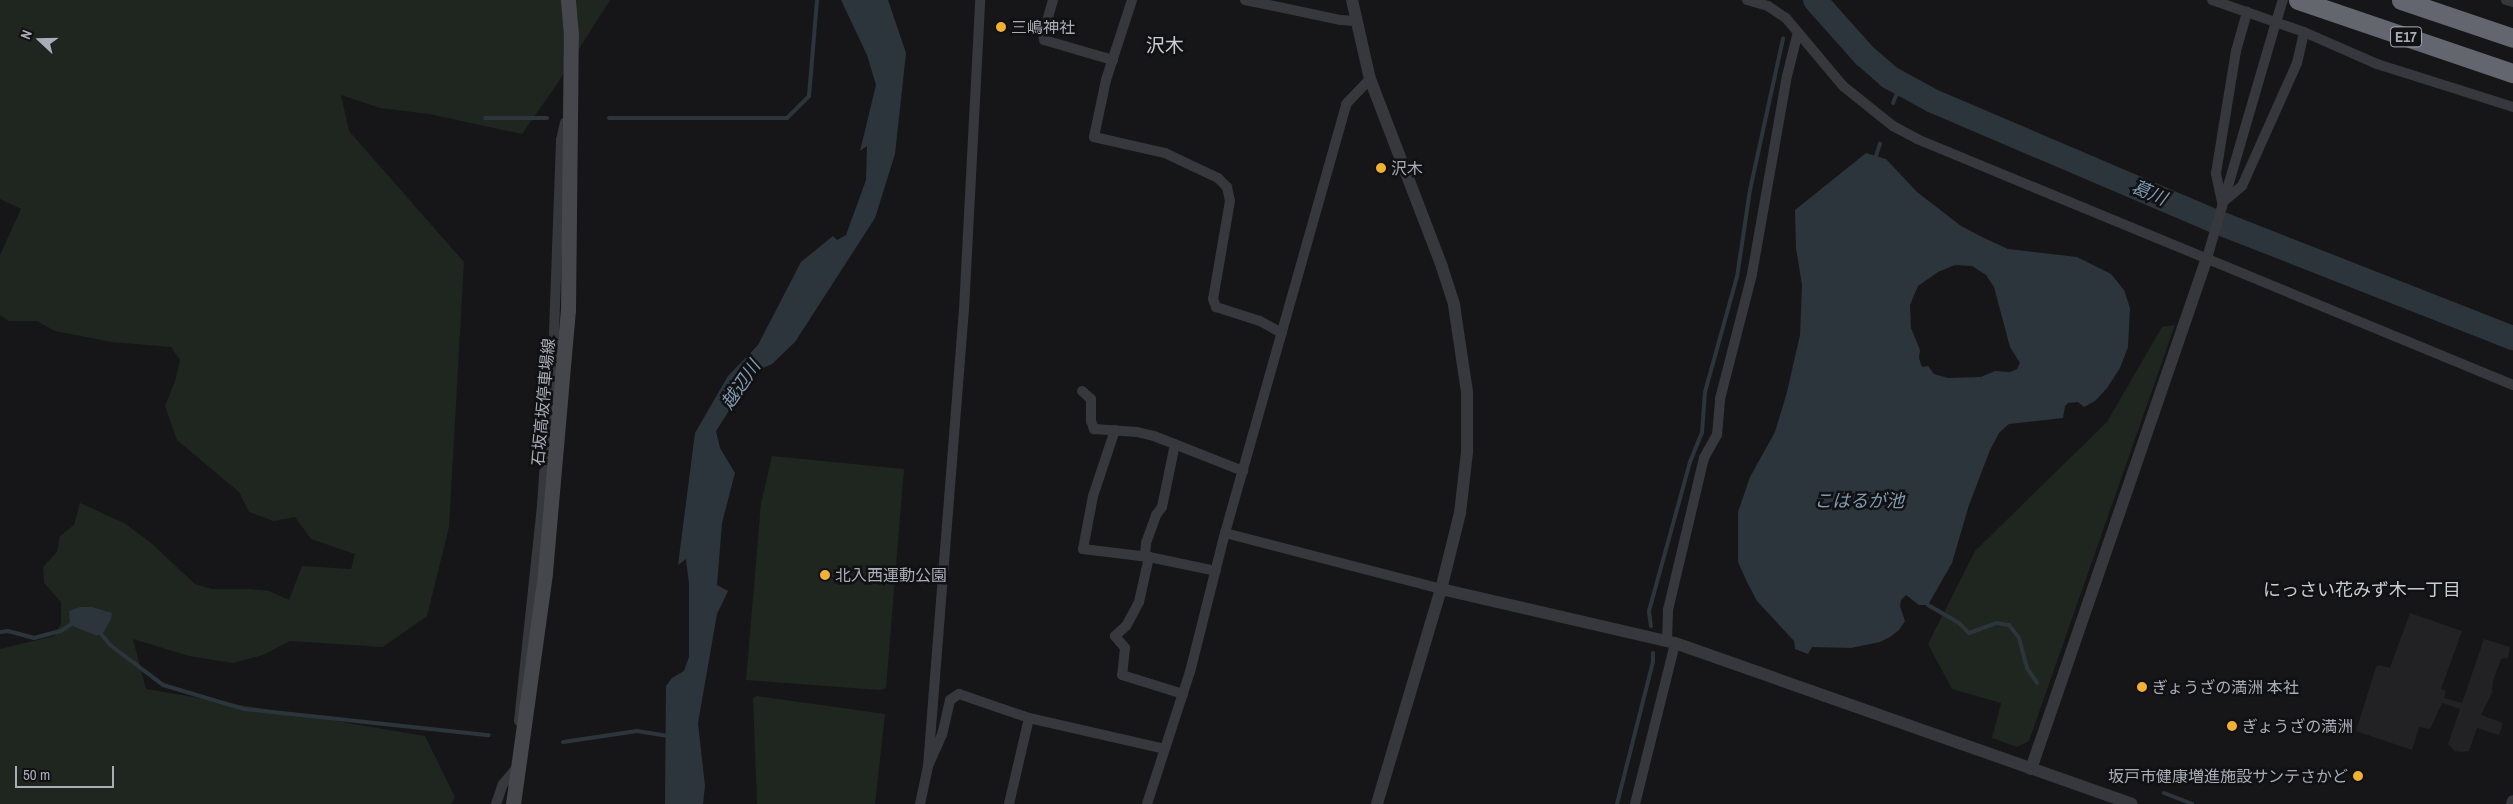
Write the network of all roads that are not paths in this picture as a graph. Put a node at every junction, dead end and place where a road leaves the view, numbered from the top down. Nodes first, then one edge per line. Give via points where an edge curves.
1 (568, 0) edge
2 (980, 0) edge
3 (1052, 0) edge
4 (1132, 0) edge
5 (1245, 0) edge
6 (1352, 0) edge
7 (1747, 0) edge
8 (2212, 0) edge
9 (2283, 0) edge
10 (2298, 0) edge
11 (2401, 0) edge
12 (2506, 0) edge
13 (2513, 2) edge
14 (2246, 12) junction
15 (1355, 21) junction
16 (1798, 32) junction
17 (2304, 32) junction
18 (2513, 38) edge
19 (1113, 60) junction
20 (2513, 73) edge
21 (1370, 79) junction
22 (2513, 107) edge
23 (2222, 205) junction
24 (2207, 258) junction
25 (1282, 333) junction
26 (2513, 385) edge
27 (1082, 391) dead end
28 (1115, 430) junction
29 (1175, 444) junction
30 (1243, 471) junction
31 (1225, 533) junction
32 (1147, 557) junction
33 (1216, 571) junction
34 (1441, 589) junction
35 (1671, 642) junction
36 (1183, 694) junction
37 (1029, 718) junction
38 (1165, 749) junction
39 (520, 760) junction
40 (928, 766) junction
41 (2031, 769) junction
42 (2117, 802) edge
43 (496, 804) edge
44 (513, 804) edge
45 (920, 804) edge
46 (1009, 804) edge
47 (1147, 804) edge
48 (1377, 804) edge
49 (1635, 804) edge
50 (2131, 804) edge

1 - 39 main road, 石坂高坂停車場線 via 571,35 568,310 545,572
2 - 40 street via 964,310
3 - 19 street via 1044,40
4 - 19 street
5 - 15 street
6 - 15 street
7 - 16 street via 1778,12
8 - 14 street
9 - 23 street, bridge
10 - 20 highway, E17
11 - 18 highway, E17
12 - 13 street
14 - 17 street
14 - 23 street via 2236,51 2216,173
15 - 21 street
16 - 24 street via 1843,86 1886,121 1917,139
16 - 35 street via 1787,76 1752,274 1720,399 1717,436 1704,458 1668,610
17 - 22 street via 2377,64
17 - 23 street via 2297,63 2242,186
19 - 25 street via 1094,137 1165,153 1218,178 1227,187 1230,201 1214,299 1216,307 1260,321
21 - 25 street via 1346,104
21 - 34 street via 1442,267 1454,305 1465,369 1464,483
23 - 24 street
24 - 26 street
24 - 41 street
25 - 30 street
27 - 28 street via 1091,399 1094,429
28 - 29 street via 1136,432
28 - 32 street via 1093,496 1083,549
29 - 30 street
29 - 32 street via 1162,507 1146,544
30 - 31 street
31 - 33 street
31 - 34 street
32 - 33 street
32 - 36 street via 1139,602 1126,626 1115,636 1124,648 1122,675
33 - 36 street
34 - 35 street
34 - 48 street
35 - 41 street
35 - 49 street
36 - 38 street
37 - 38 street
37 - 40 street via 966,696 954,697 950,700 942,735
37 - 46 street
38 - 47 street
39 - 43 street via 503,784
39 - 44 main road, 石坂高坂停車場線
40 - 45 street
41 - 42 street
42 - 50 street

